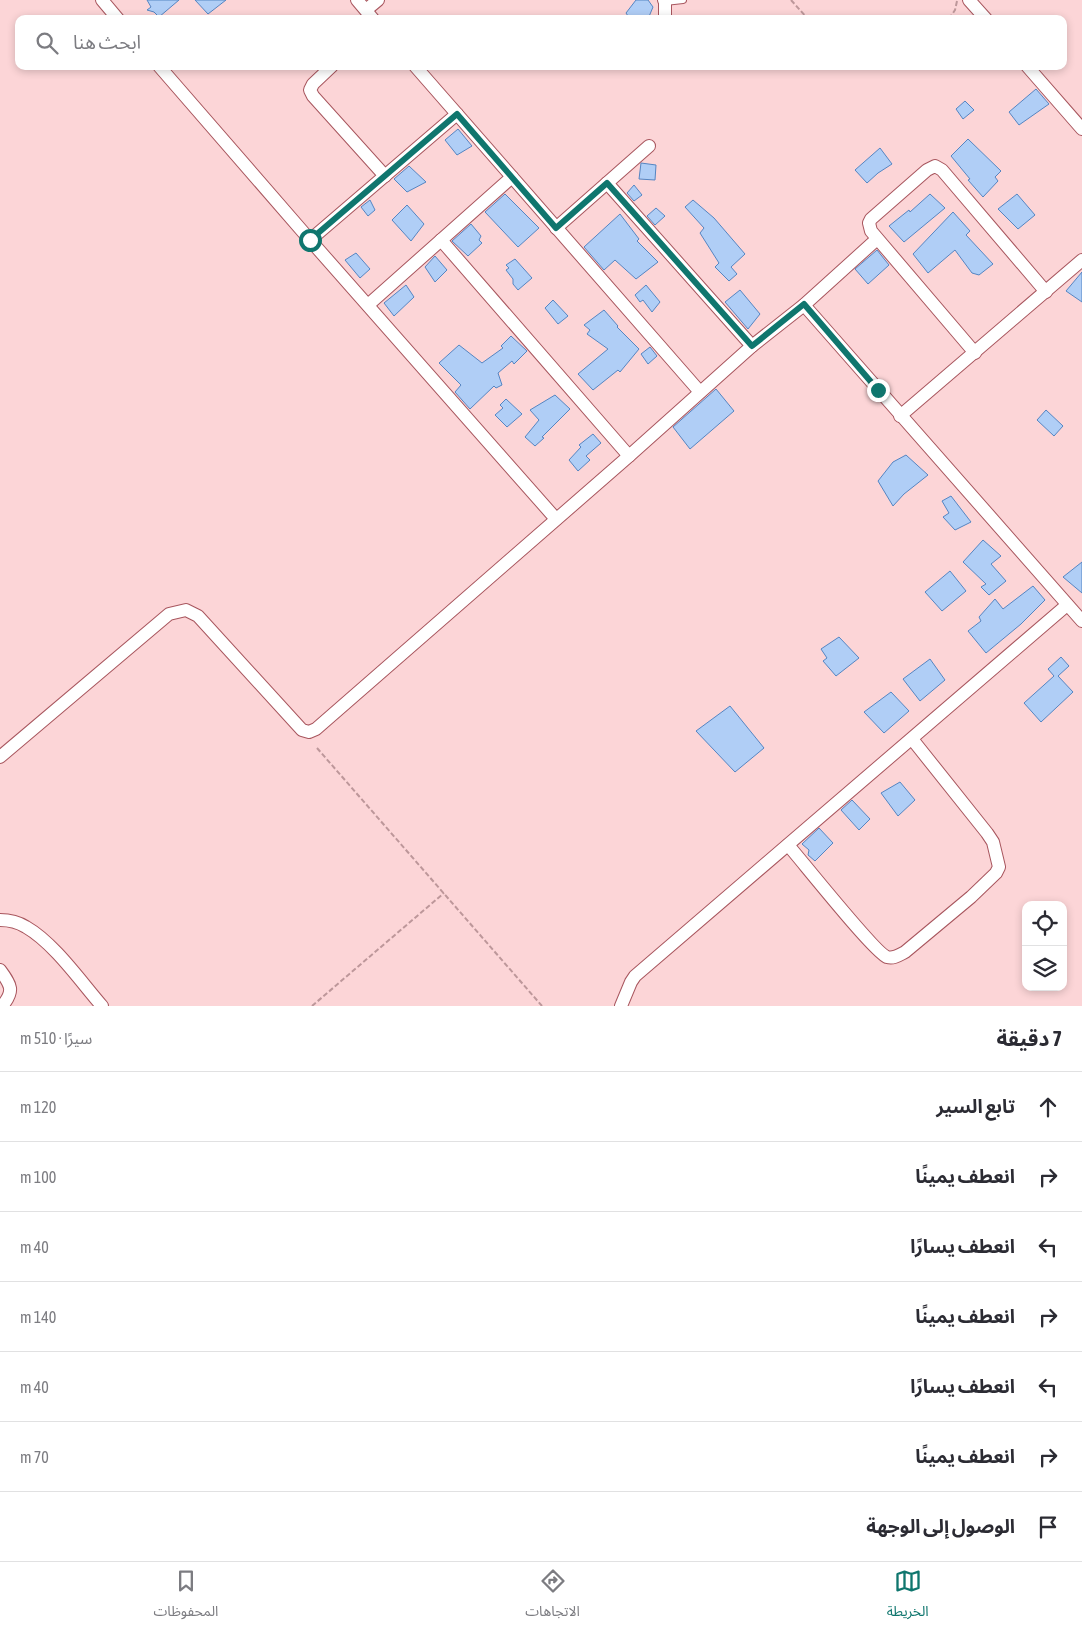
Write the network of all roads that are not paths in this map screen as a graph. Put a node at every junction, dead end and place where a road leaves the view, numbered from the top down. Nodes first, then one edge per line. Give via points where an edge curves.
1 (102, 0) edge
2 (357, 0) edge
3 (378, 0) edge
4 (683, 0) edge
5 (969, 0) edge
6 (664, 1) edge
7 (115, 15) edge
8 (370, 15) edge
9 (665, 15) edge
10 (982, 15) edge
11 (162, 70) edge
12 (328, 70) edge
13 (418, 70) edge
14 (1030, 70) edge
15 (457, 114) junction
16 (1082, 129) edge
17 (649, 146) dead end
18 (385, 176) junction
19 (512, 177) junction
20 (607, 183) junction
21 (556, 228) junction
22 (877, 239) junction
23 (310, 240) junction
24 (441, 240) junction
25 (1082, 260) edge
26 (1046, 292) junction
27 (368, 304) junction
28 (804, 304) junction
29 (752, 346) junction
30 (975, 353) junction
31 (700, 392) junction
32 (900, 416) junction
33 (629, 456) junction
34 (556, 519) junction
35 (1067, 605) junction
36 (1082, 621) edge
37 (912, 738) junction
38 (0, 757) edge
39 (788, 845) junction
40 (0, 920) edge
41 (0, 970) edge
42 (2, 1006) edge
43 (102, 1006) edge
44 (621, 1006) edge

1 - 7 street
2 - 8 street
3 - 8 street
4 - 6 lane
5 - 10 street
6 - 9 street
11 - 23 street
12 - 18 street via 313,84 310,90 313,96
13 - 15 street
14 - 16 street
15 - 18 street
15 - 19 street
17 - 20 street
18 - 23 street
19 - 21 street
19 - 24 street
20 - 21 street
20 - 29 street
21 - 31 street
22 - 26 street via 871,231 871,219 935,166 942,170
22 - 28 street
22 - 30 street
23 - 27 street
24 - 27 street
24 - 33 street
25 - 26 street
26 - 30 street
27 - 34 street
28 - 29 street
28 - 32 street
29 - 31 street
30 - 32 street
31 - 33 street
32 - 35 street
33 - 34 street
34 - 38 street via 309,732 302,730 198,616 186,610 169,614
35 - 36 street
35 - 37 street
37 - 39 street
37 - 39 street via 988,833 996,851 999,867 996,873 964,904 905,952 889,958 882,955
39 - 44 street via 635,976
40 - 43 street via 16,922 38,936
41 - 42 street via 11,991

